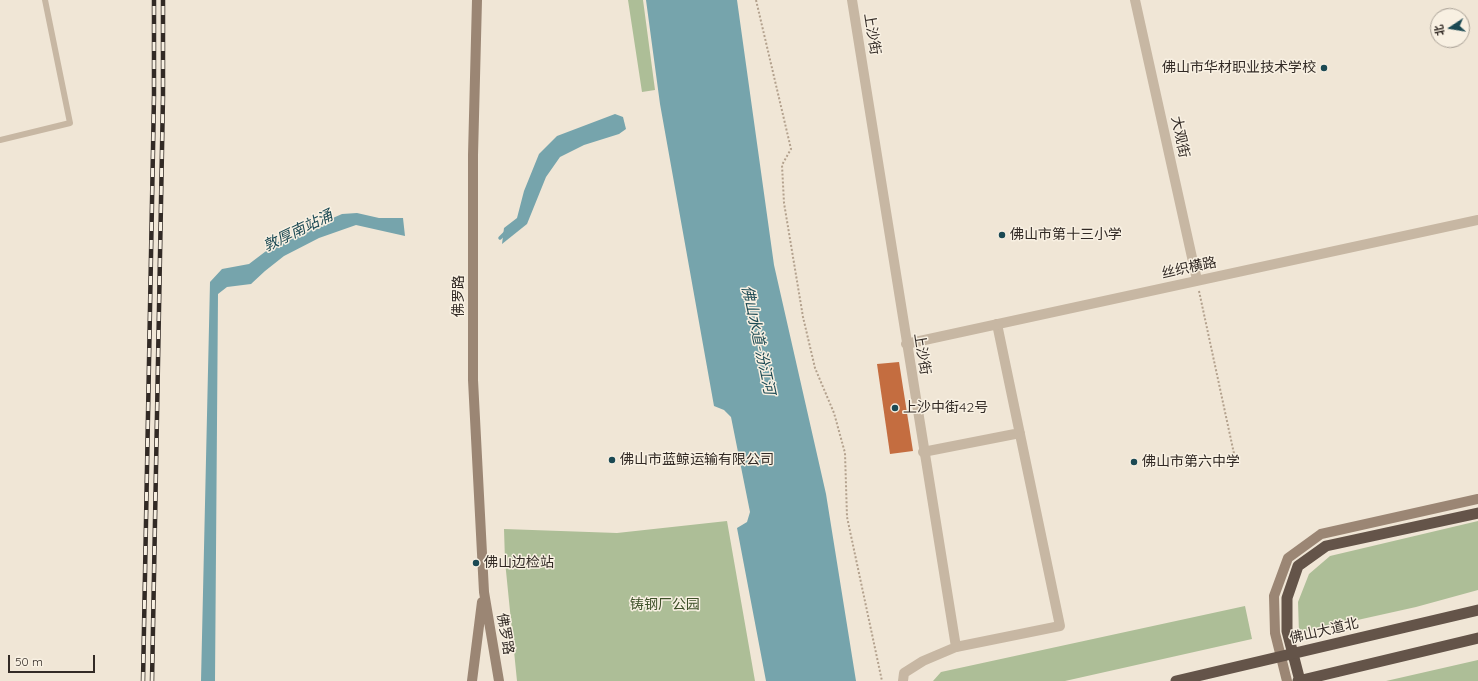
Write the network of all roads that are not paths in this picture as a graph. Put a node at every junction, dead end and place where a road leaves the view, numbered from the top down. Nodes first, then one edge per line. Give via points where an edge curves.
1 (45, 0) edge
2 (477, 0) edge
3 (852, 0) edge
4 (1135, 0) edge
5 (0, 140) edge
6 (1478, 220) edge
7 (1197, 280) junction
8 (997, 324) junction
9 (906, 344) junction
10 (1020, 432) junction
11 (923, 452) junction
12 (1478, 499) edge
13 (1478, 513) edge
14 (484, 592) junction
15 (1478, 610) edge
16 (1478, 638) edge
17 (956, 647) junction
18 (472, 681) edge
19 (499, 681) edge
20 (903, 681) edge
21 (1176, 681) edge
22 (1287, 681) edge
23 (1298, 681) edge

1 - 5 lane via 70,123
2 - 14 main road, 佛罗路 via 473,155 473,380
3 - 9 street, 上沙街
4 - 7 street, 大观街
6 - 7 street, 丝织横路
7 - 8 street, 丝织横路
8 - 9 street, 丝织横路
8 - 10 street
9 - 11 street, 上沙街
10 - 11 street
10 - 17 street via 1060,626
11 - 17 street, 上沙街
12 - 22 main road via 1321,534 1288,558 1274,596 1275,633
13 - 23 highway via 1326,546 1298,566 1286,598 1287,631
14 - 18 main road, 佛罗路
14 - 19 main road, 佛罗路
15 - 21 highway, 佛山大道北, bridge
16 - 23 highway, bridge
17 - 20 street via 904,673

